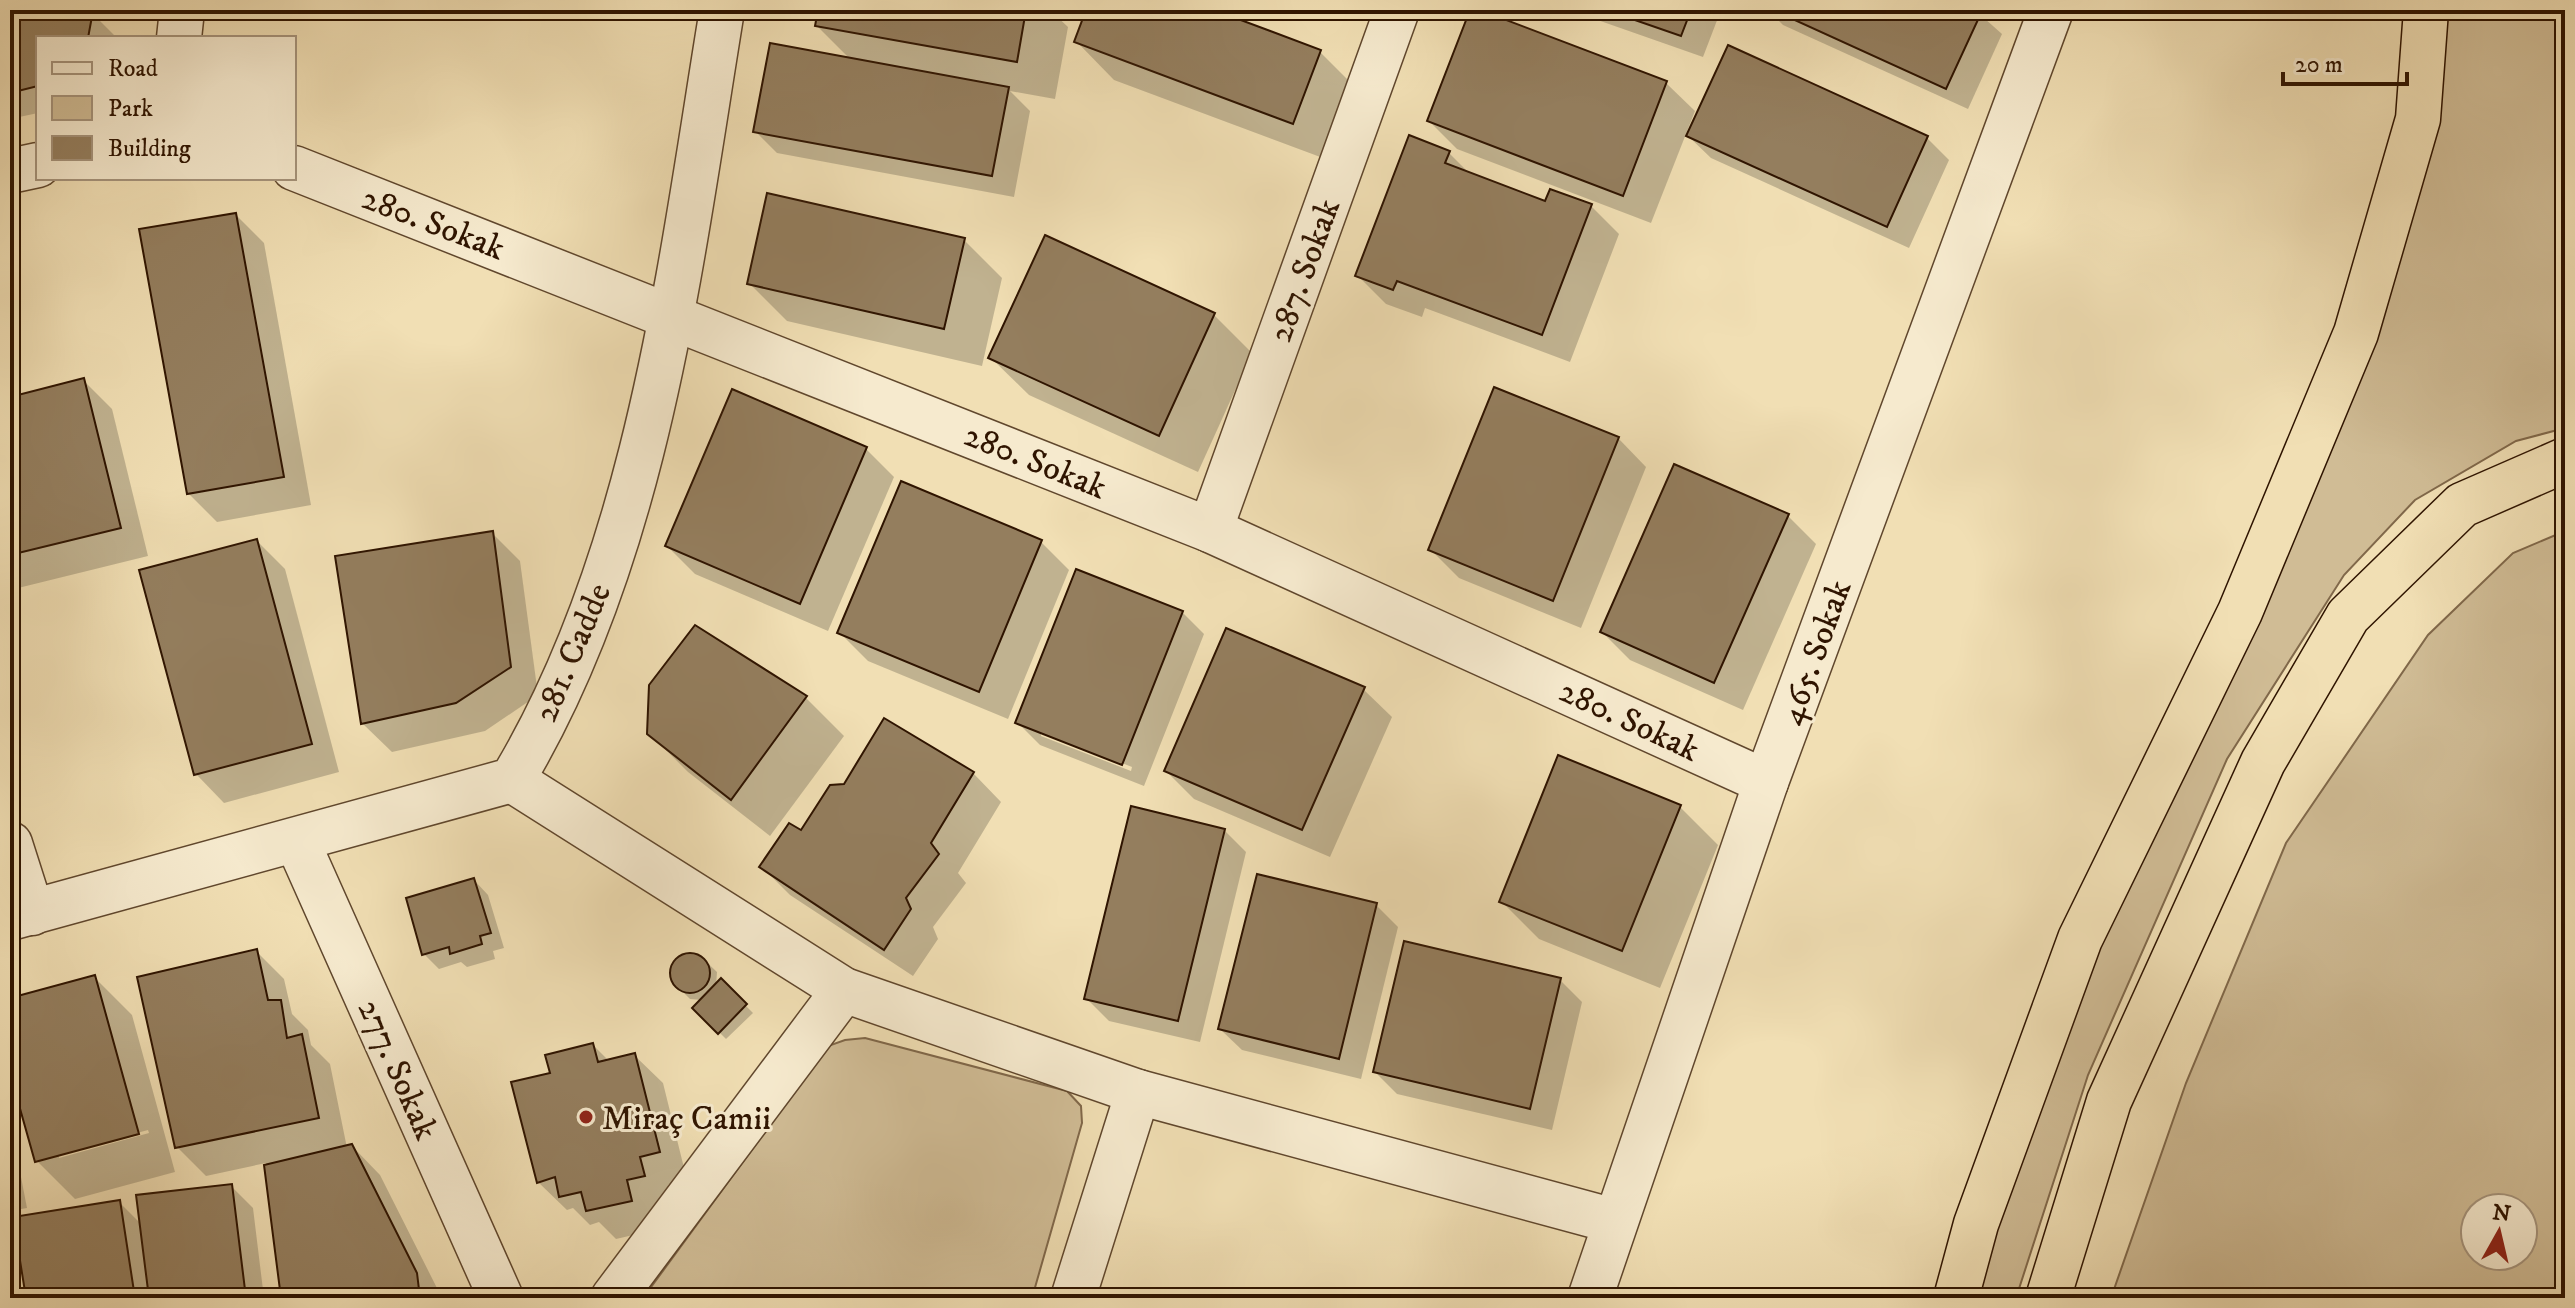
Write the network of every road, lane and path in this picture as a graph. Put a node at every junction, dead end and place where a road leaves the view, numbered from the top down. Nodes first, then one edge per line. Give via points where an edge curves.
1 (182, 10) edge
2 (722, 10) edge
3 (1397, 10) edge
4 (2051, 10) edge
5 (2426, 10) edge
6 (179, 36) edge
7 (36, 165) edge
8 (296, 169) edge
9 (10, 171) edge
10 (672, 314) junction
11 (2565, 460) edge
12 (1210, 530) junction
13 (512, 780) junction
14 (1766, 782) junction
15 (297, 841) junction
16 (10, 844) edge
17 (21, 916) edge
18 (844, 990) junction
19 (1138, 1092) junction
20 (1614, 1221) junction
21 (501, 1298) edge
22 (613, 1298) edge
23 (1073, 1298) edge
24 (1590, 1298) edge
25 (1956, 1298) edge
26 (2048, 1298) edge

1 - 6 street
2 - 10 street, 281. Cadde
3 - 12 street, 287. Sokak
4 - 14 street, 465. Sokak
5 - 25 highway via 2418,119 2356,333 2240,612 2080,939 1976,1224
7 - 9 street
8 - 10 street, 280. Sokak
10 - 12 street, 280. Sokak
10 - 13 street, 281. Cadde via 618,532 586,626
11 - 26 highway via 2462,505 2348,616 2263,762 2109,1101
12 - 14 street, 280. Sokak
13 - 15 street
13 - 18 street
14 - 20 street, 465. Sokak
15 - 17 street
15 - 21 street, 277. Sokak
16 - 17 street
18 - 19 street
18 - 22 street
19 - 20 street
19 - 23 street
20 - 24 street, 465. Sokak

